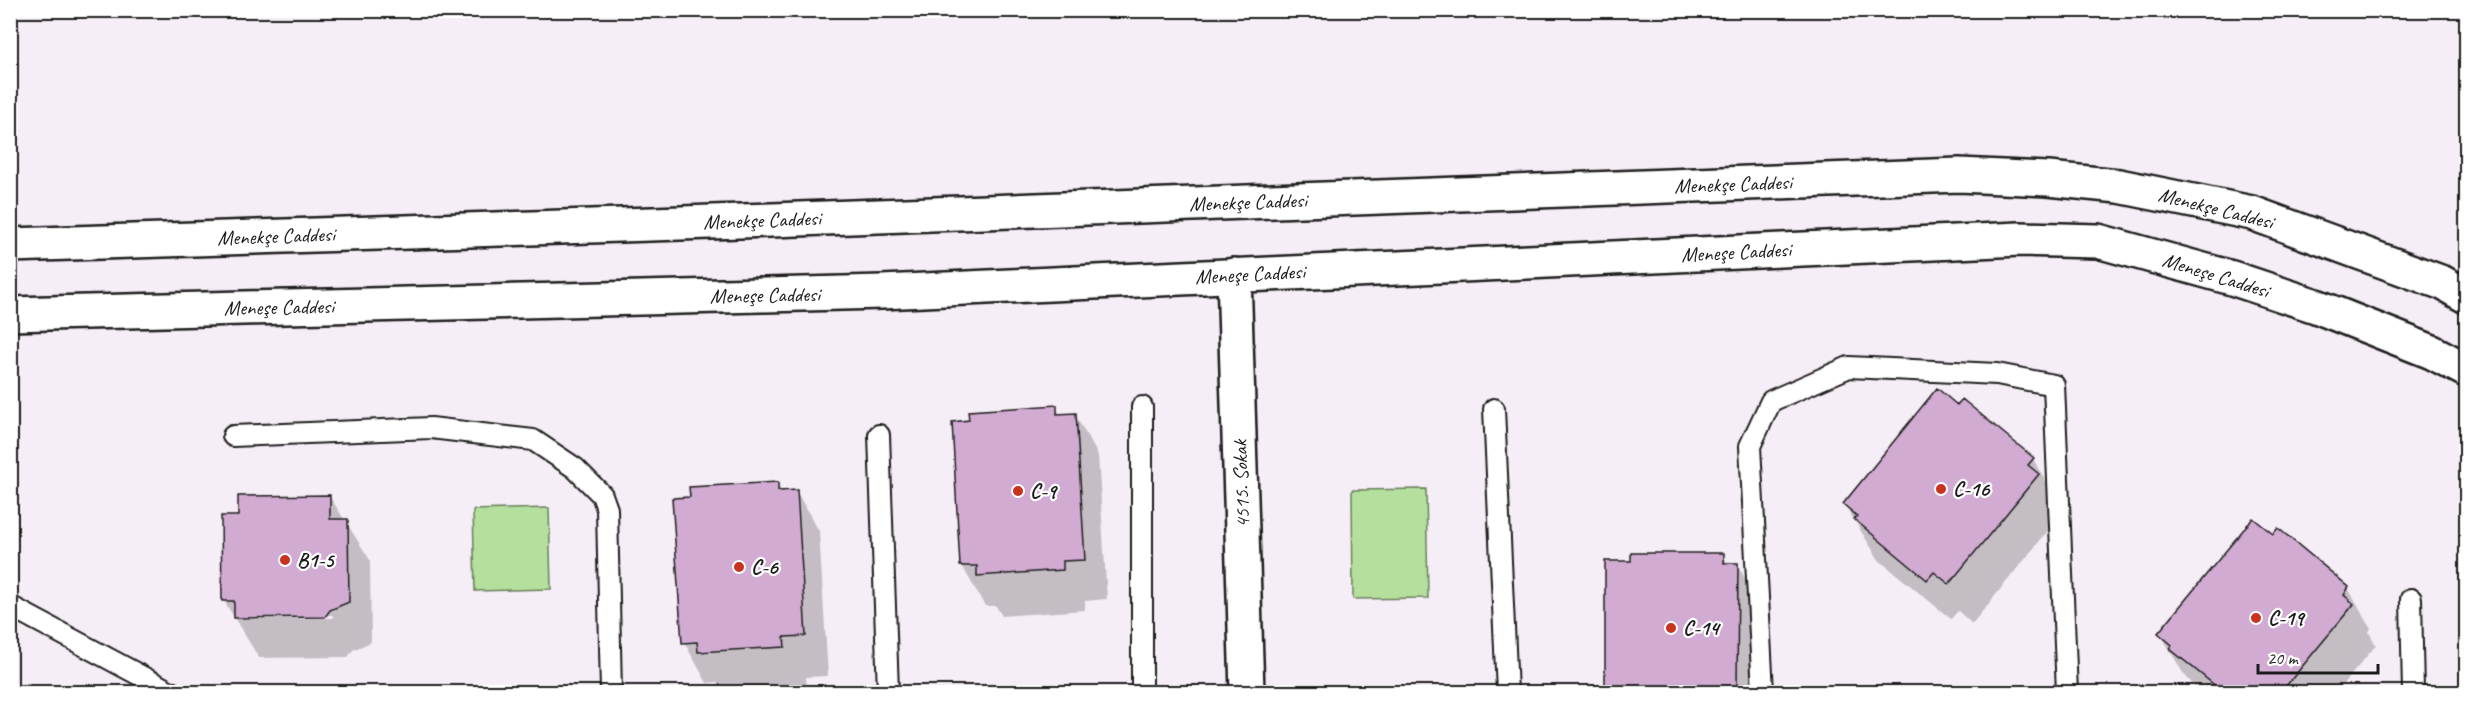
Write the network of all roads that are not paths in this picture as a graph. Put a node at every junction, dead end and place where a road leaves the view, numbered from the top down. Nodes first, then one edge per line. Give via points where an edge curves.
1 (10, 245) edge
2 (1234, 275) junction
3 (2466, 296) edge
4 (10, 314) edge
5 (2466, 370) edge
6 (1142, 407) dead end
7 (1494, 409) dead end
8 (879, 435) dead end
9 (233, 436) dead end
10 (2411, 599) dead end
11 (10, 606) edge
12 (171, 693) edge
13 (611, 693) edge
14 (888, 693) edge
15 (1142, 693) edge
16 (1247, 693) edge
17 (1507, 693) edge
18 (1763, 693) edge
19 (2067, 693) edge
20 (2413, 693) edge

1 - 3 street, Menekşe Caddesi via 1959,176 2119,186 2252,213 2443,283
2 - 4 street, Meneşe Caddesi via 882,292
2 - 5 street, Meneşe Caddesi via 2008,239 2098,241 2316,306 2432,352
2 - 16 street, 4515. Sokak
6 - 15 lane
7 - 17 lane
8 - 14 lane
9 - 13 lane via 431,428 533,441 575,468 602,495 608,509
10 - 20 lane
11 - 12 lane
18 - 19 lane via 1750,446 1771,401 1849,368 1997,374 2054,385

